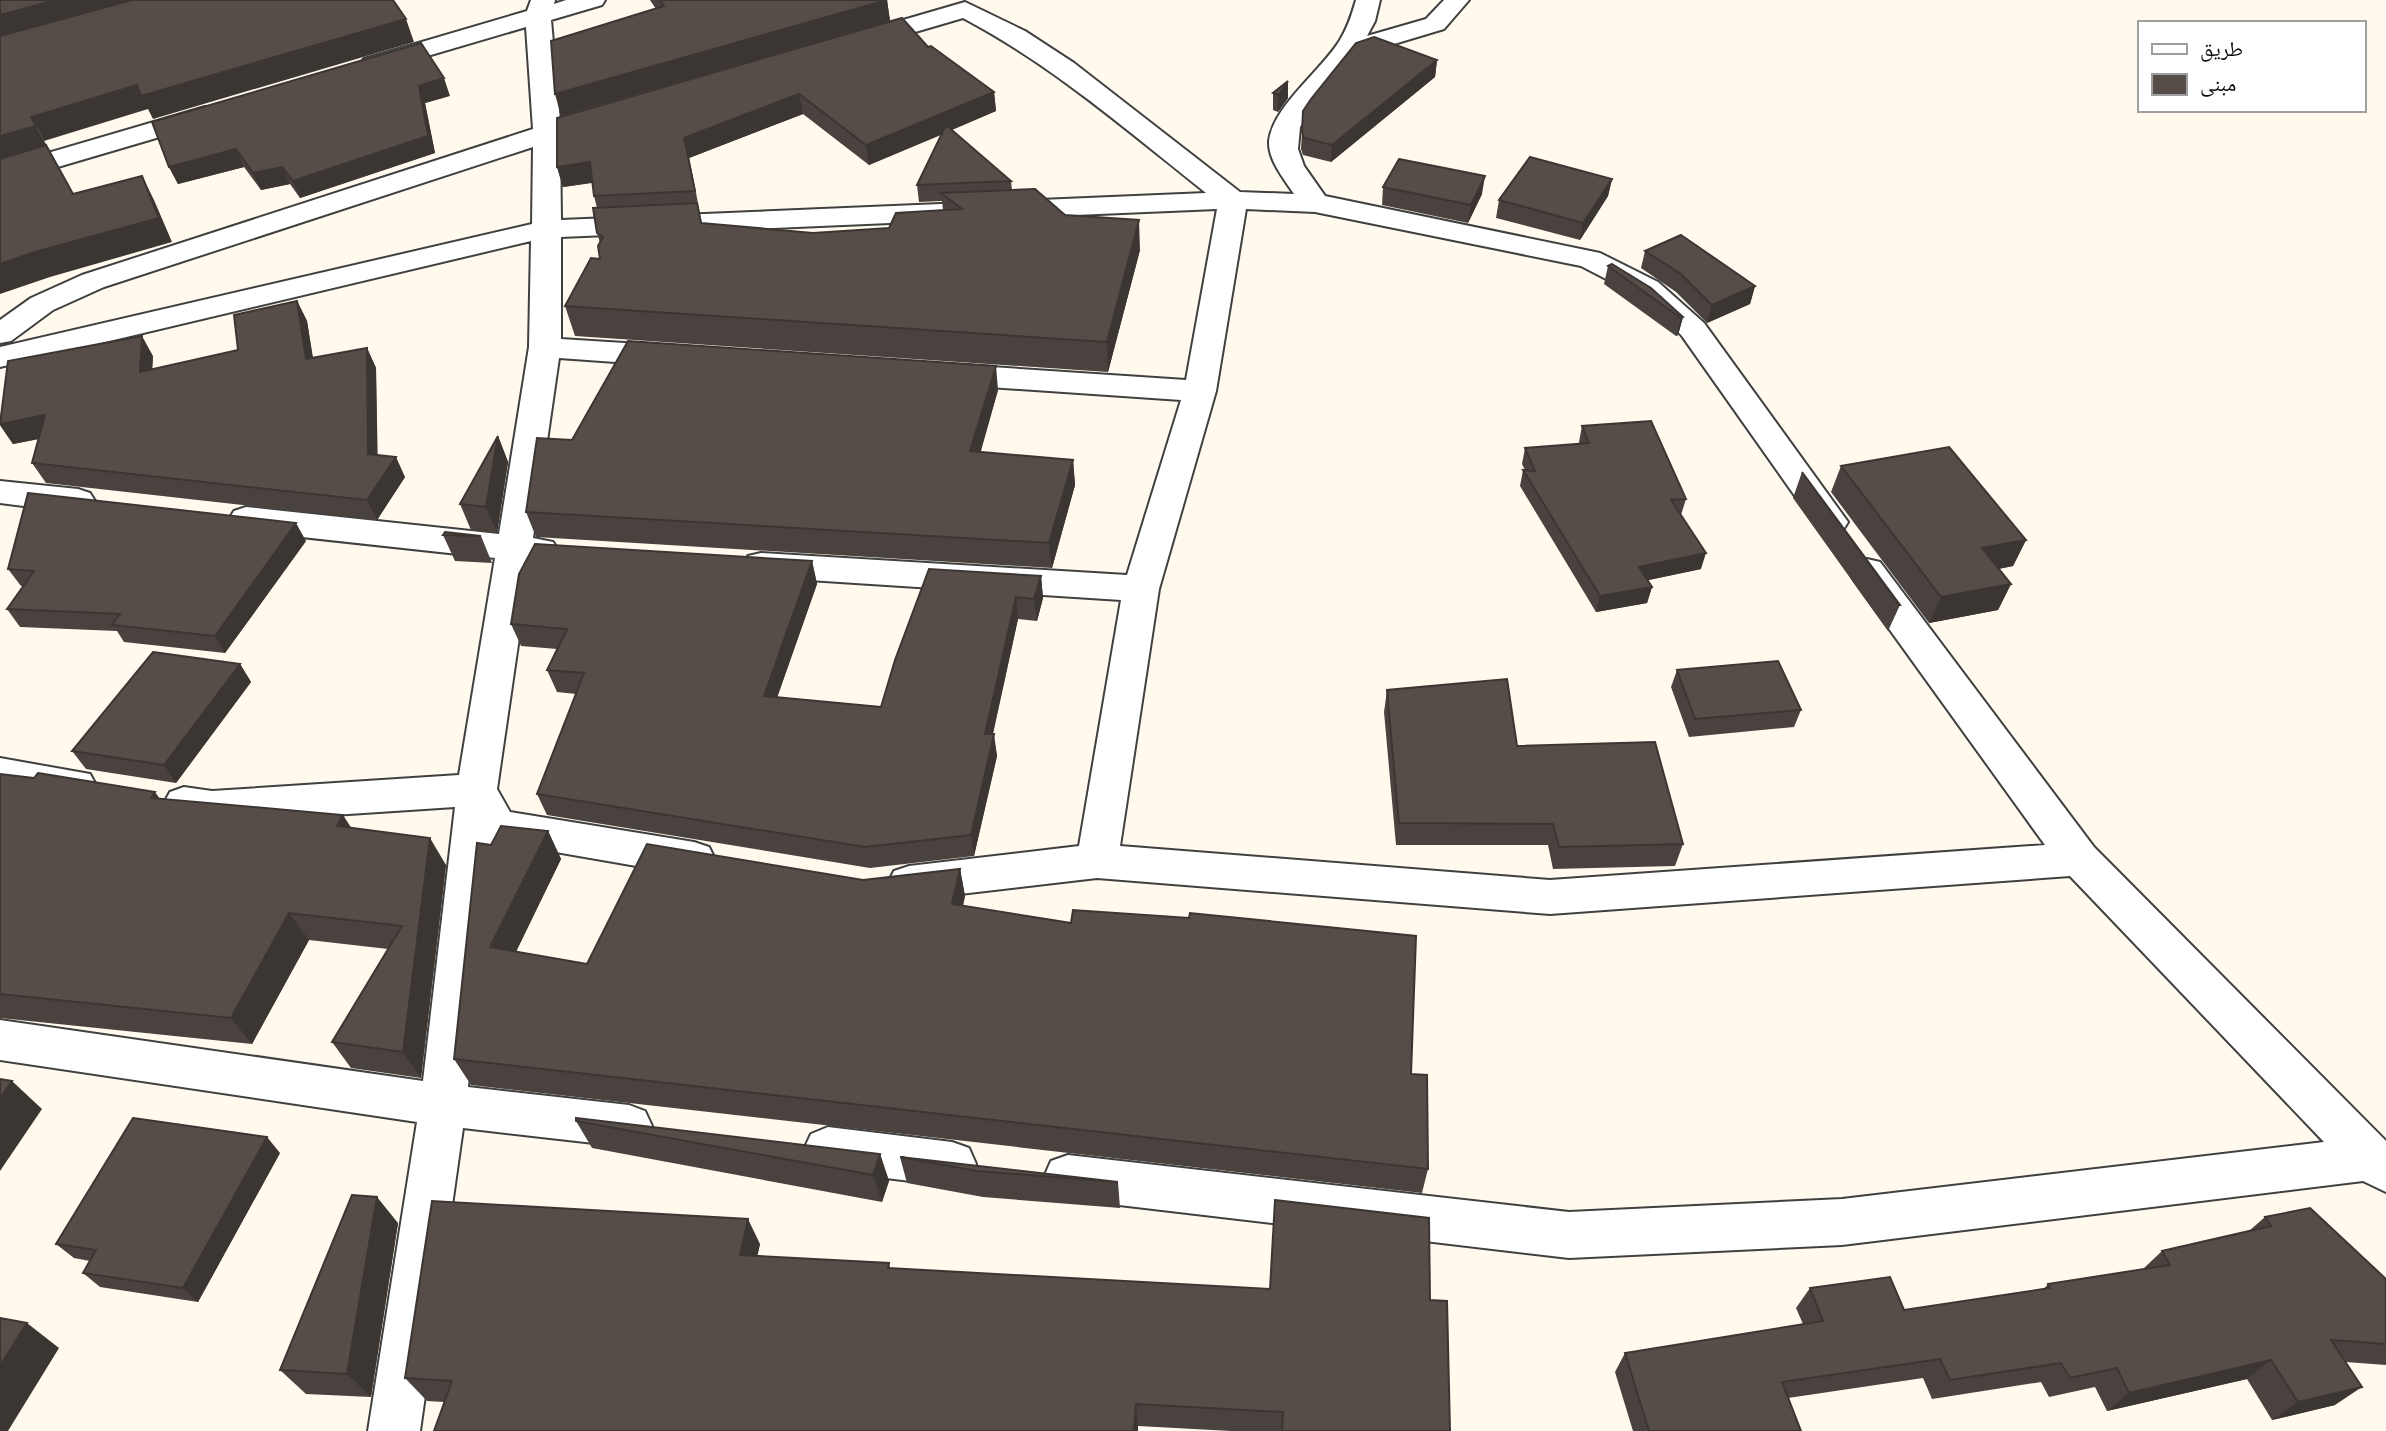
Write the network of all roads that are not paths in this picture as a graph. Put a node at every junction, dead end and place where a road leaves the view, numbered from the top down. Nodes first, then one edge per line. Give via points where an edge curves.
1 (593, 0) edge
2 (1368, 0) edge
3 (1457, 0) edge
4 (960, 5) edge
5 (540, 8) edge
6 (835, 47) edge
7 (1348, 51) junction
8 (354, 70) edge
9 (639, 104) edge
10 (223, 109) edge
11 (547, 131) junction
12 (0, 176) edge
13 (1233, 200) junction
14 (1315, 203) junction
15 (547, 229) junction
16 (0, 334) edge
17 (545, 347) junction
18 (0, 357) edge
19 (698, 357) edge
20 (921, 372) edge
21 (1200, 391) junction
22 (0, 492) edge
23 (111, 504) edge
24 (209, 515) edge
25 (514, 550) junction
26 (570, 553) edge
27 (723, 563) edge
28 (1141, 589) junction
29 (0, 773) edge
30 (106, 790) edge
31 (477, 790) junction
32 (146, 797) edge
33 (2078, 859) junction
34 (1097, 861) junction
35 (731, 865) edge
36 (870, 888) edge
37 (0, 1040) edge
38 (443, 1105) junction
39 (665, 1131) edge
40 (790, 1145) edge
41 (2378, 1164) edge
42 (394, 1431) edge

1 - 5 street
2 - 7 street via 1365,18
3 - 7 street via 1435,24
4 - 6 street
4 - 13 street via 1065,68
5 - 8 street
5 - 11 street
7 - 14 street via 1286,125 1283,143 1290,166
9 - 11 street
10 - 12 street
11 - 15 street
11 - 16 street via 93,281 42,304
13 - 14 street
13 - 15 street
13 - 21 street
14 - 33 street via 1590,259 1623,273 1678,311
15 - 17 street
15 - 18 street
17 - 19 street
17 - 25 street
20 - 21 street
21 - 28 street
22 - 23 street
24 - 25 street
25 - 26 street
25 - 31 street
27 - 28 street
28 - 34 street
29 - 30 street
31 - 32 street via 212,807
31 - 35 street via 497,826
31 - 38 street
33 - 34 street via 1550,897
33 - 41 street
34 - 36 street
37 - 38 street
38 - 39 street
38 - 42 street
40 - 41 street via 1569,1235 1842,1222

